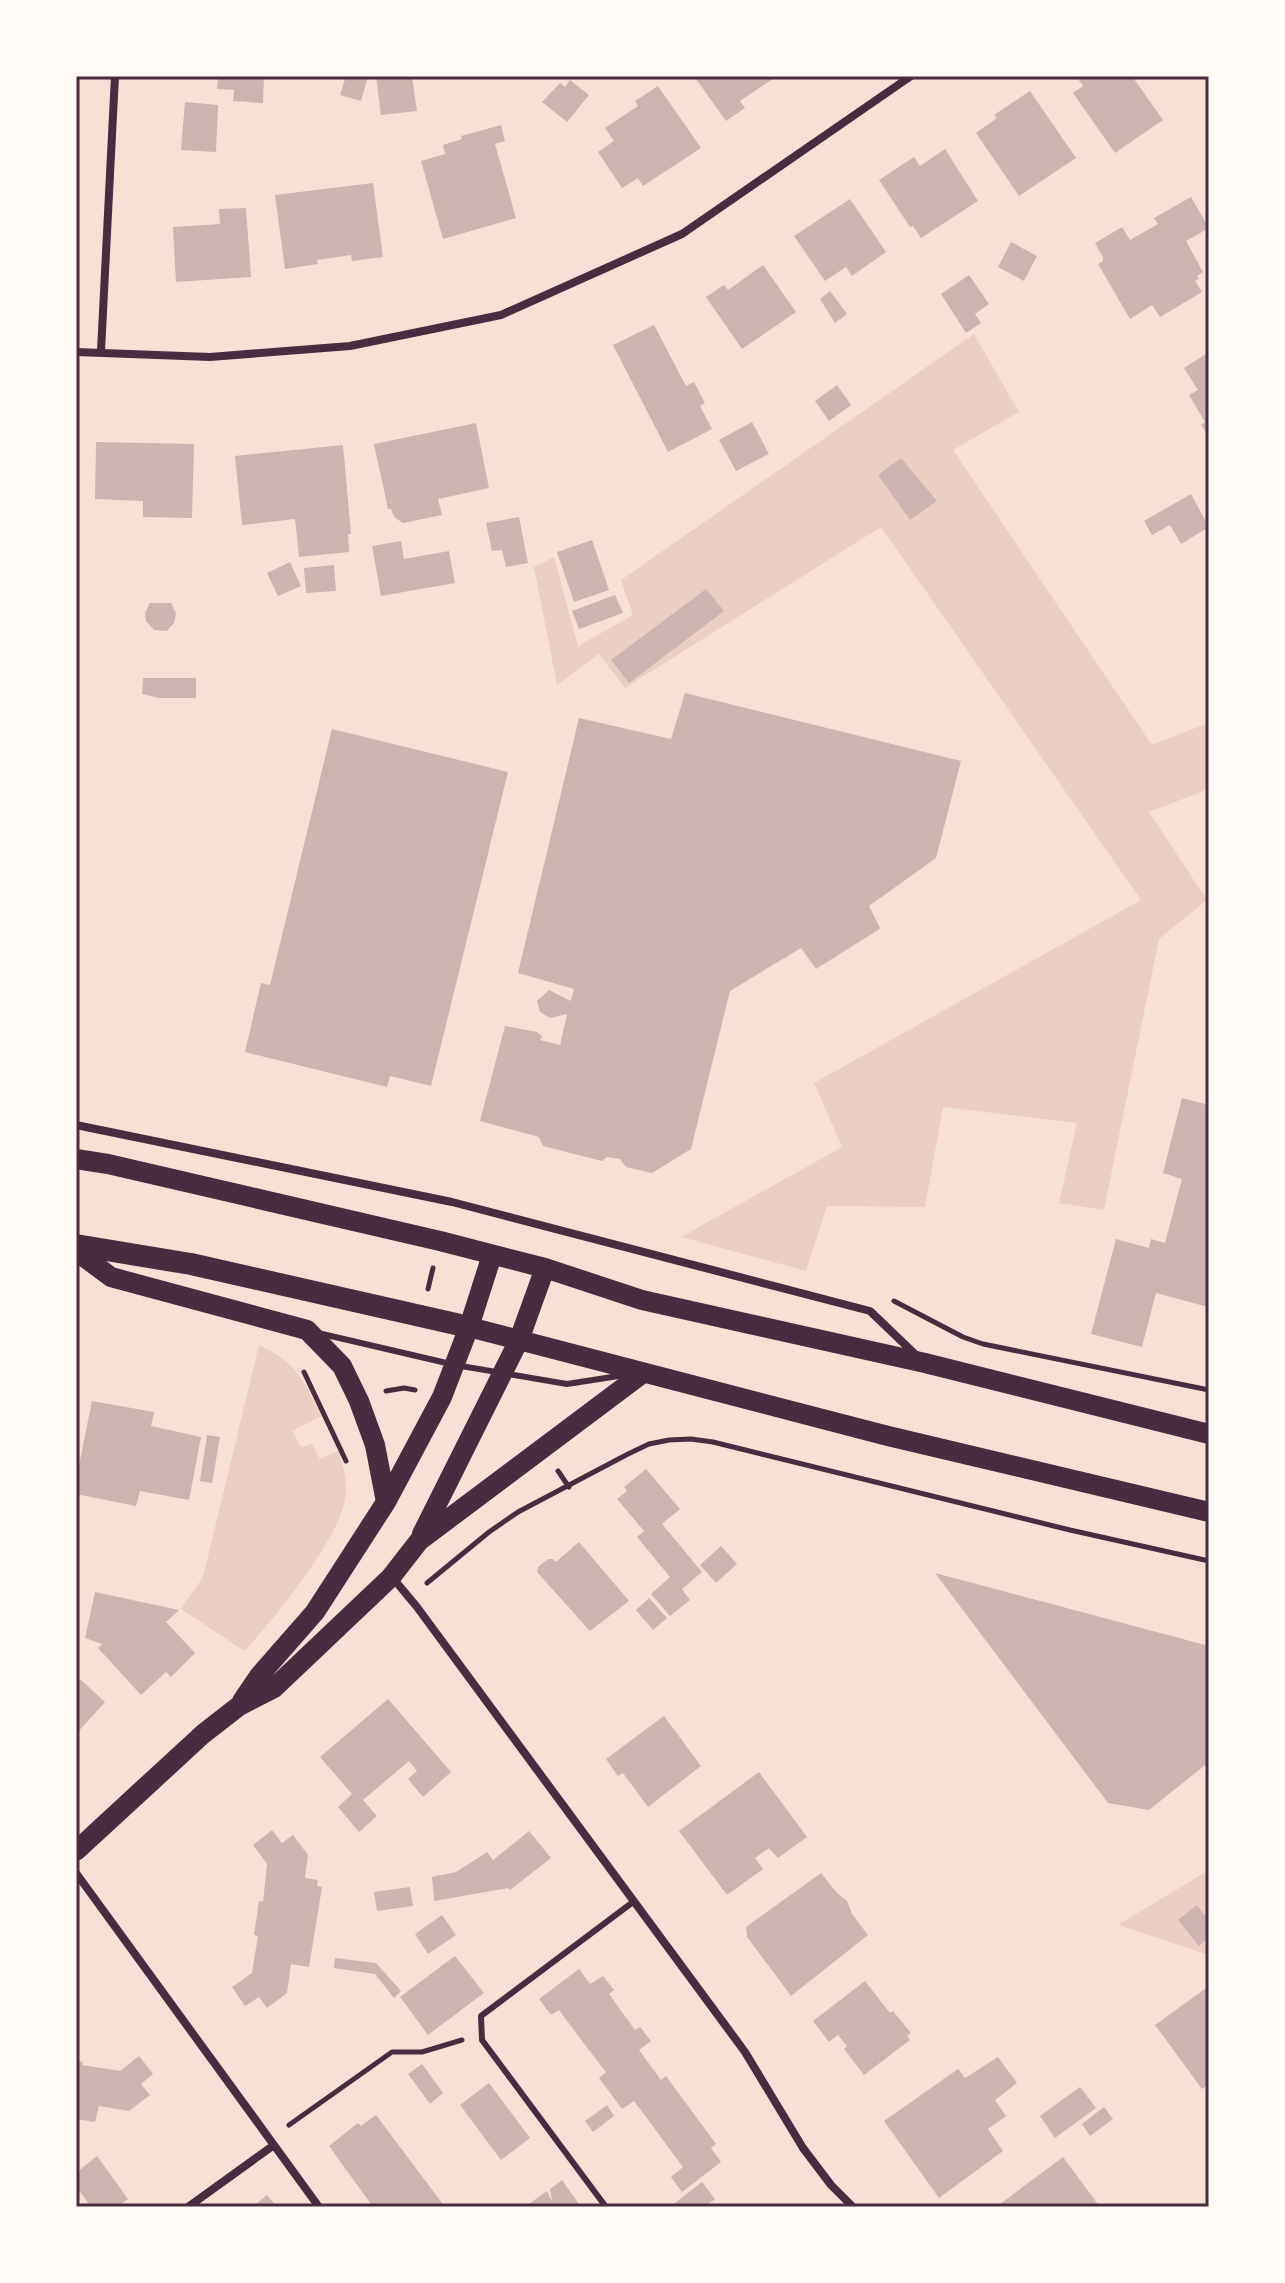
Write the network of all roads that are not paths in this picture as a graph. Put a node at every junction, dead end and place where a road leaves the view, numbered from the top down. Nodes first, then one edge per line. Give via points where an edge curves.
1 (115, 76) edge
2 (911, 76) edge
3 (101, 351) junction
4 (76, 352) edge
5 (76, 1125) edge
6 (76, 1159) edge
7 (76, 1248) edge
8 (492, 1255) junction
9 (545, 1268) junction
10 (469, 1327) junction
11 (307, 1330) junction
12 (519, 1340) junction
13 (925, 1363) junction
14 (455, 1365) junction
15 (503, 1373) junction
16 (643, 1373) junction
17 (1209, 1434) edge
18 (386, 1502) junction
19 (1209, 1512) edge
20 (419, 1541) junction
21 (391, 1577) junction
22 (239, 1706) junction
23 (76, 1851) edge
24 (76, 1873) edge
25 (633, 1902) junction
26 (272, 2142) junction
27 (188, 2207) edge
28 (319, 2207) edge
29 (606, 2207) edge
30 (853, 2207) edge

1 - 3 street
2 - 3 street via 682,234 501,315 350,346 210,357
3 - 4 street
5 - 13 street via 452,1202 870,1311
6 - 8 main road
7 - 10 highway via 191,1264
7 - 11 main road via 111,1277
8 - 9 main road
8 - 10 main road
9 - 12 main road
9 - 13 main road via 642,1300
10 - 12 main road
10 - 14 main road
11 - 14 lane
11 - 18 main road via 342,1366 359,1401 375,1445
12 - 15 main road
12 - 16 main road
13 - 17 main road
14 - 15 lane
14 - 18 main road
15 - 16 lane via 567,1384
15 - 20 main road
16 - 19 main road
16 - 20 main road
18 - 22 main road via 315,1612
20 - 21 main road
21 - 22 main road via 274,1688
21 - 25 street
22 - 23 main road
24 - 26 street
25 - 29 lane via 481,2016 482,2040
25 - 30 street via 745,2052 803,2148
26 - 27 street
26 - 28 street

